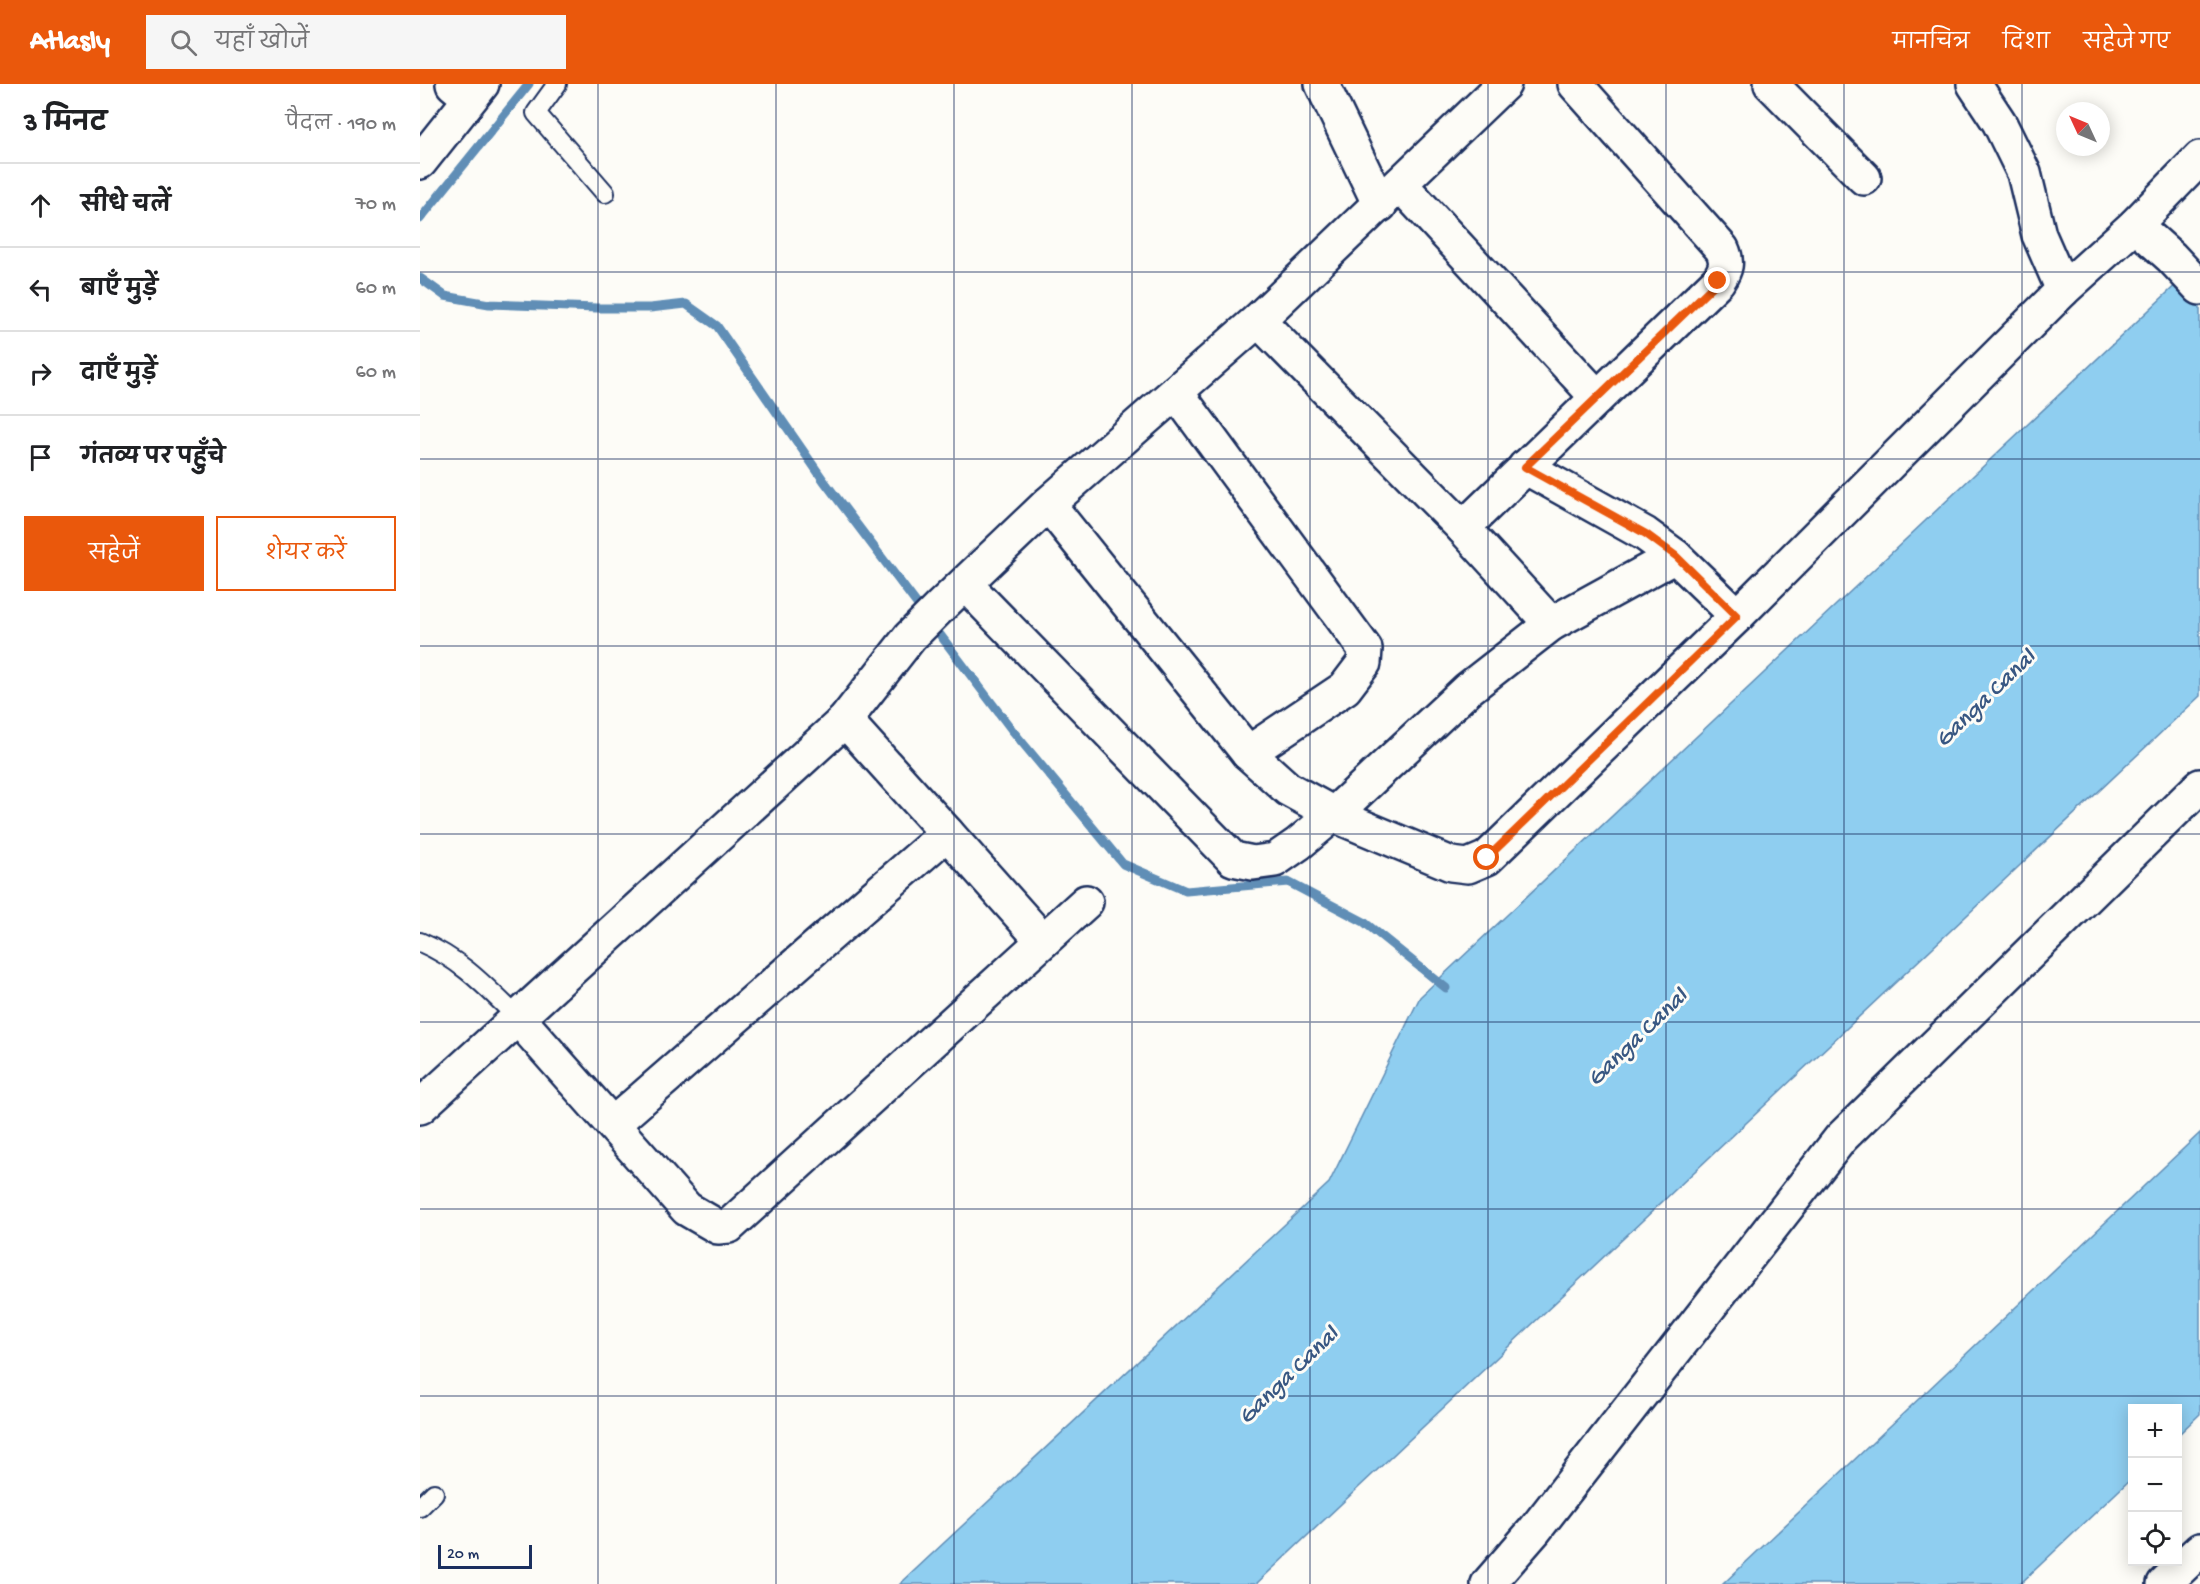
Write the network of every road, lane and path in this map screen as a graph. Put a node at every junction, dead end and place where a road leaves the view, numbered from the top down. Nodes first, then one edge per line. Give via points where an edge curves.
1 (557, 84) edge
2 (1322, 84) edge
3 (1504, 84) edge
4 (1575, 84) edge
5 (1974, 84) edge
6 (468, 89) edge
7 (1786, 89) edge
8 (2200, 158) edge
9 (420, 162) edge
10 (1864, 178) dead end
11 (605, 193) dead end
12 (1390, 195) junction
13 (2135, 225) junction
14 (2200, 288) edge
15 (2062, 290) junction
16 (1258, 320) junction
17 (1176, 392) junction
18 (1596, 397) junction
19 (1525, 467) junction
20 (1048, 504) junction
21 (1463, 528) junction
22 (1676, 556) junction
23 (954, 595) junction
24 (1737, 616) junction
25 (1551, 624) junction
26 (845, 720) junction
27 (1248, 753) junction
28 (2200, 786) edge
29 (1334, 814) junction
30 (947, 833) junction
31 (1086, 903) dead end
32 (1042, 941) junction
33 (420, 942) edge
34 (518, 1018) junction
35 (420, 1107) edge
36 (613, 1124) junction
37 (434, 1493) dead end
38 (420, 1507) edge
39 (2200, 1551) edge
40 (1488, 1584) edge
41 (2164, 1584) edge

1 - 11 lane via 536,113
2 - 12 street
3 - 12 street
4 - 18 street via 1727,259 1718,281
5 - 15 street via 1999,122 2024,173 2039,235
6 - 9 street
7 - 10 street
8 - 13 street
12 - 16 street
12 - 18 street
13 - 14 street
13 - 15 street
15 - 24 street
16 - 17 street
16 - 21 street
17 - 20 street
17 - 27 street via 1365,649 1364,663 1345,688
18 - 19 street
19 - 21 street
19 - 22 street via 1646,534
20 - 23 street
20 - 27 street
21 - 25 street
22 - 24 street
22 - 25 street
23 - 26 street via 910,637
23 - 29 street via 1233,859 1275,860
24 - 29 street via 1487,858 1468,866 1451,864
25 - 29 street via 1468,689
26 - 30 street
26 - 34 street
27 - 29 street via 1288,789
28 - 40 street via 1841,1138 1534,1531
30 - 32 street
30 - 36 street
31 - 32 street
32 - 36 street via 729,1226 718,1227 687,1209
33 - 34 lane via 444,952 469,970
34 - 35 street
34 - 36 street
37 - 38 lane
39 - 41 street

